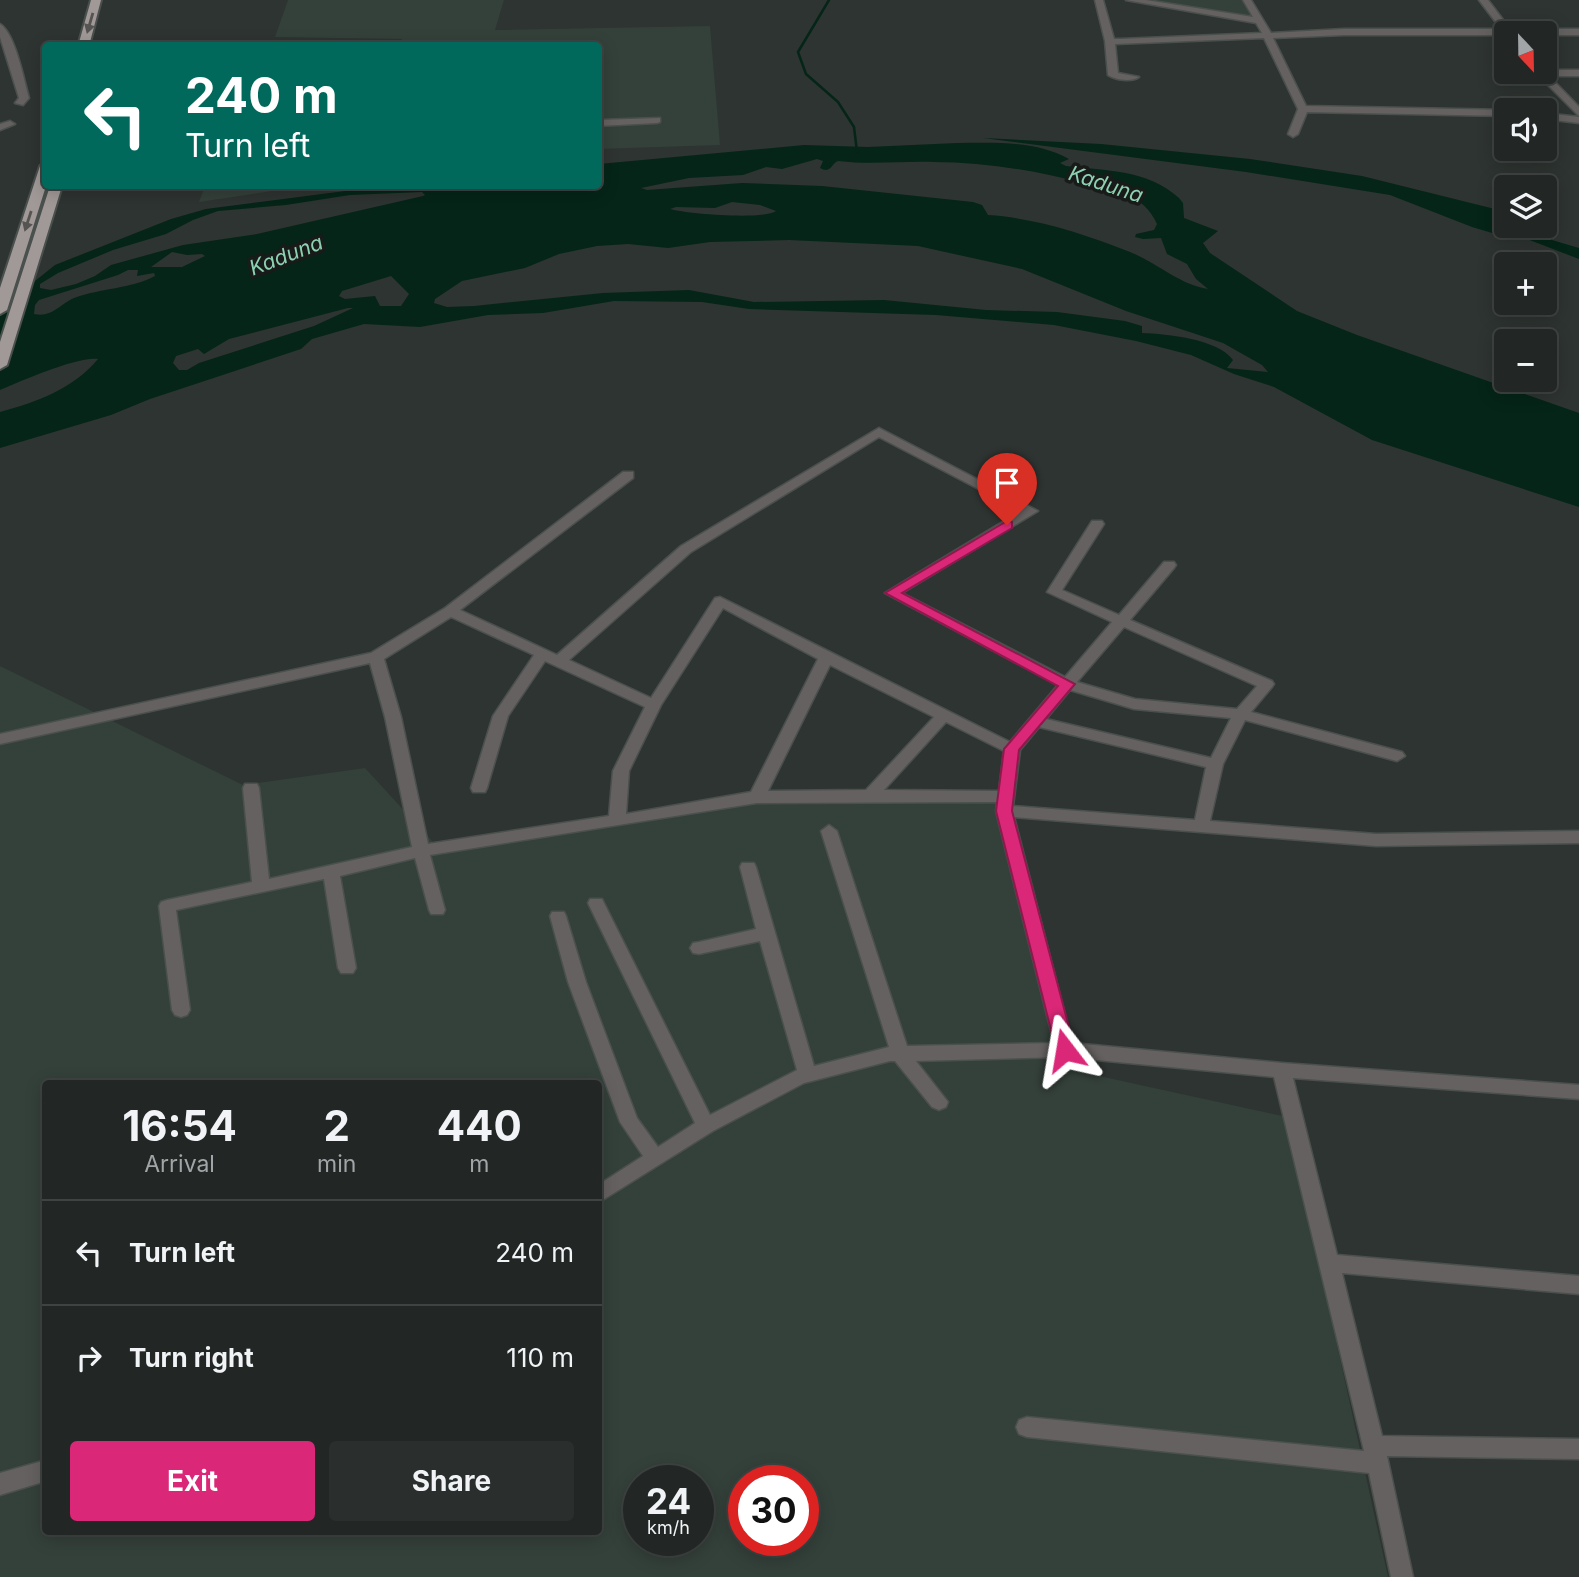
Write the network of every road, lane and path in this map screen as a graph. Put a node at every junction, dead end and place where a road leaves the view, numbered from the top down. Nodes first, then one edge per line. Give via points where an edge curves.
1 (96, 0) edge
2 (108, 0) edge
3 (1099, 0) edge
4 (1130, 0) edge
5 (1247, 0) edge
6 (1483, 0) edge
7 (1260, 21) junction
8 (1499, 21) edge
9 (1494, 32) edge
10 (1558, 32) edge
11 (1579, 32) edge
12 (2, 34) edge
13 (1268, 34) junction
14 (1110, 41) junction
15 (84, 42) edge
16 (97, 42) edge
17 (1558, 73) edge
18 (1579, 73) edge
19 (1134, 77) dead end
20 (1551, 84) edge
21 (20, 103) dead end
22 (1303, 109) junction
23 (1494, 113) edge
24 (1579, 113) edge
25 (1557, 117) edge
26 (657, 120) dead end
27 (1579, 120) edge
28 (602, 123) edge
29 (1293, 134) dead end
30 (42, 178) edge
31 (55, 189) edge
32 (0, 310) edge
33 (0, 365) edge
34 (628, 475) dead end
35 (1097, 524) dead end
36 (1169, 565) dead end
37 (450, 611) junction
38 (1121, 622) junction
39 (543, 653) junction
40 (376, 657) junction
41 (826, 657) junction
42 (559, 661) junction
43 (1068, 684) junction
44 (653, 705) junction
45 (1241, 714) junction
46 (944, 715) junction
47 (1037, 722) junction
48 (0, 739) edge
49 (1012, 749) junction
50 (1397, 757) dead end
51 (1215, 764) junction
52 (251, 788) dead end
53 (479, 788) dead end
54 (870, 795) junction
55 (757, 797) junction
56 (1004, 804) junction
57 (617, 821) junction
58 (1201, 827) junction
59 (829, 831) dead end
60 (1579, 837) edge
61 (421, 851) junction
62 (747, 867) dead end
63 (331, 872) junction
64 (261, 886) junction
65 (596, 902) dead end
66 (437, 910) dead end
67 (558, 916) dead end
68 (766, 933) junction
69 (699, 948) dead end
70 (347, 968) dead end
71 (181, 1010) dead end
72 (1065, 1050) junction
73 (900, 1054) junction
74 (1282, 1070) junction
75 (808, 1074) junction
76 (1579, 1092) edge
77 (939, 1102) dead end
78 (706, 1126) junction
79 (655, 1157) junction
80 (602, 1192) edge
81 (1330, 1263) junction
82 (1579, 1285) edge
83 (1027, 1427) dead end
84 (1579, 1449) edge
85 (1375, 1455) junction
86 (42, 1471) edge
87 (0, 1484) edge
88 (1402, 1577) edge

1 -> 15 highway
2 - 16 highway
3 - 14 street
4 - 7 street
5 - 7 street
6 - 8 street
7 - 13 street
9 - 13 street
10 - 11 street
12 - 21 street via 24,98
13 - 14 street
13 - 22 street
14 - 19 street via 1113,75
17 - 18 street
20 - 24 street
22 - 23 street
22 - 29 street
25 - 27 street
26 - 28 street
30 -> 32 highway
31 - 33 highway
34 - 37 street
35 - 38 street via 1054,592
36 - 38 street
37 - 39 street
37 - 40 street
38 - 43 street
38 - 45 street via 1267,684
39 - 42 street
39 - 53 street via 501,716
40 - 48 street
40 - 61 street
41 - 44 street via 720,601
41 - 46 street
41 - 55 street
42 - 43 street via 686,549 879,432 1031,511 892,593
42 - 44 street
43 - 45 street via 1134,704
43 - 47 street
44 - 57 street via 621,771
45 - 50 street
45 - 51 street
46 - 49 street
46 - 54 street
47 - 49 street
47 - 51 street
49 - 56 street
51 - 58 street
52 - 64 street
54 - 55 street
54 - 56 street
55 - 57 street
56 - 58 street
56 - 72 street
57 - 61 street
58 - 60 street via 1376,840
59 - 73 street
61 - 63 street
61 - 66 street
62 - 68 street
63 - 64 street
63 - 70 street
64 - 71 street via 167,906
65 - 78 street
67 - 79 street via 577,982 629,1122
68 - 69 street
68 - 75 street
72 - 73 street
72 - 74 street
73 - 75 street
73 - 77 street
74 - 76 street
74 - 81 street
75 - 78 street
78 - 79 street
79 - 80 street
81 - 82 street
81 - 85 street
83 - 85 street
84 - 85 street
85 - 88 street
86 - 87 street

